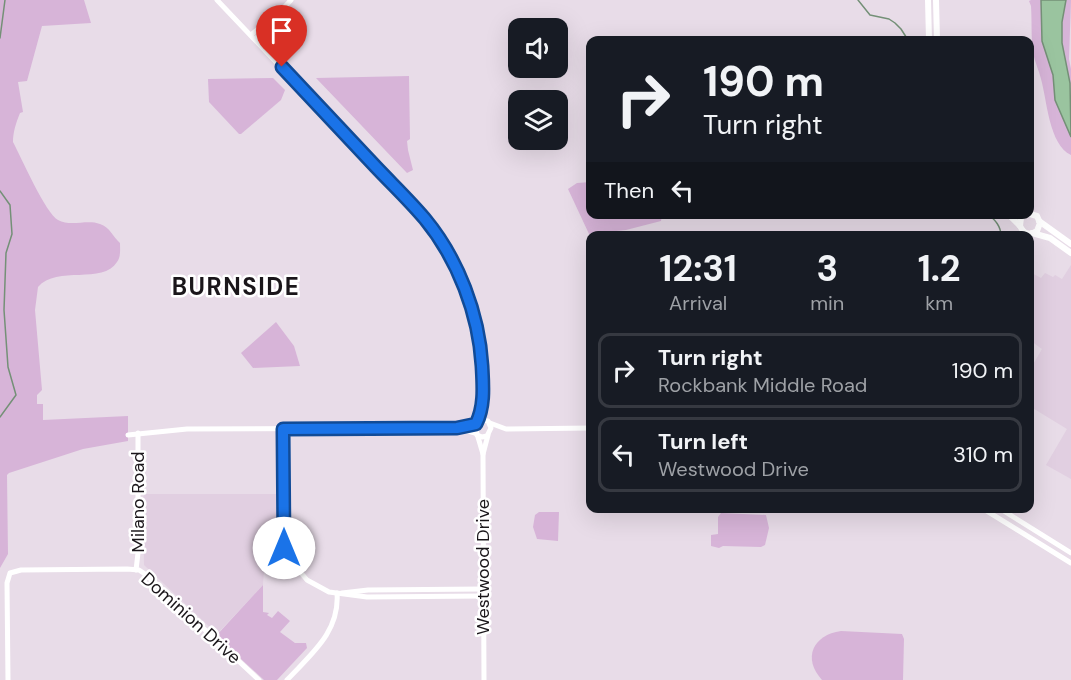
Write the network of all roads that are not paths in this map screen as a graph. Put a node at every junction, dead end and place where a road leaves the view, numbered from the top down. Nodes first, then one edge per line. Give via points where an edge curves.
1 (217, 0) edge
2 (291, 0) edge
3 (928, 0) edge
4 (936, 0) edge
5 (929, 36) edge
6 (937, 36) edge
7 (253, 37) junction
8 (1034, 216) edge
9 (1013, 219) edge
10 (1021, 219) edge
11 (1039, 221) junction
12 (1020, 226) junction
13 (1024, 231) edge
14 (1034, 232) edge
15 (1034, 234) edge
16 (1071, 244) edge
17 (1071, 253) edge
18 (483, 400) junction
19 (489, 422) junction
20 (476, 423) junction
21 (457, 428) junction
22 (586, 428) edge
23 (283, 429) junction
24 (506, 429) junction
25 (138, 434) junction
26 (476, 434) junction
27 (489, 434) junction
28 (128, 435) dead end
29 (483, 454) junction
30 (990, 513) edge
31 (1008, 513) edge
32 (1011, 515) junction
33 (1006, 523) junction
34 (1071, 553) edge
35 (1070, 561) edge
36 (136, 570) junction
37 (483, 589) junction
38 (337, 593) junction
39 (483, 596) junction
40 (8, 680) edge
41 (259, 680) edge
42 (287, 680) edge
43 (484, 680) edge

1 - 7 street
2 - 7 street
3 - 5 main road
4 - 6 main road
7 - 18 street via 425,219 442,244 462,283 475,322
8 - 11 main road
9 - 12 main road
10 - 12 main road
11 - 14 main road
11 - 16 main road
12 - 13 main road
15 - 17 main road via 1050,238
18 - 19 street
18 - 20 street
19 - 20 street
19 - 24 street
19 - 27 street
20 - 21 street
20 - 26 street
21 - 23 street
21 - 26 street
22 - 24 street
23 - 25 street via 187,429
23 - 38 street via 285,552 310,582
24 - 27 street
25 - 28 street
25 - 36 street, Milano Road
26 - 27 street
26 - 29 street, Westwood Drive
27 - 29 street, Westwood Drive
29 - 37 street, Westwood Drive
30 - 33 street
31 - 32 street
32 - 33 street
32 - 34 street
33 - 35 street
36 - 40 street, Dominion Drive via 10,573
36 - 41 street, Dominion Drive via 145,574
37 - 38 street
37 - 39 street, Westwood Drive
38 - 39 street via 367,597
38 - 42 street via 330,632
39 - 43 street, Westwood Drive

